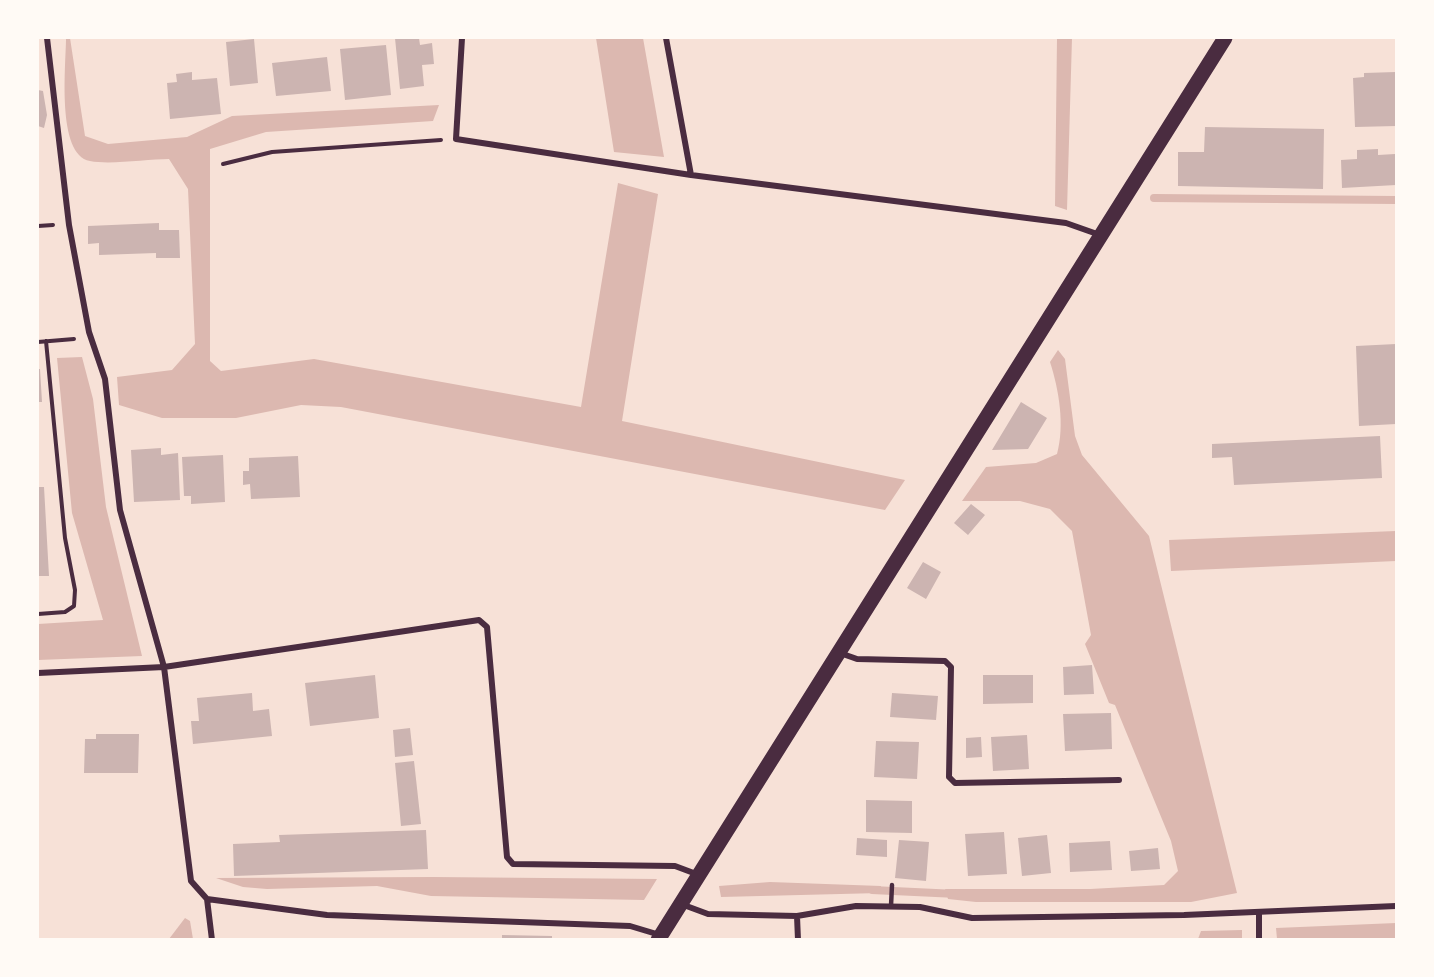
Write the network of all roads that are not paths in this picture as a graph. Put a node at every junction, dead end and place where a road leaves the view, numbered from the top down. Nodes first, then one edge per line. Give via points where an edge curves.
1 (47, 38) edge
2 (462, 38) edge
3 (666, 38) edge
4 (1225, 38) edge
5 (691, 176) junction
6 (1101, 235) junction
7 (838, 652) junction
8 (164, 667) junction
9 (38, 673) edge
10 (1119, 780) dead end
11 (699, 875) junction
12 (892, 885) dead end
13 (207, 899) junction
14 (681, 904) junction
15 (891, 906) junction
16 (1396, 906) edge
17 (1259, 912) junction
18 (797, 916) junction
19 (659, 937) edge
20 (212, 939) edge
21 (798, 939) edge
22 (1259, 939) edge

1 - 8 street via 69,225 89,333 105,379 120,510
2 - 5 street via 456,139
3 - 5 street
4 - 6 main road
5 - 6 street via 1066,223
6 - 7 main road
7 - 10 street via 857,659 945,661 951,667 949,777 955,783
7 - 11 main road
8 - 9 street
8 - 11 street via 479,620 487,627 507,857 513,864 675,866
8 - 13 street via 191,881
11 - 14 main road
12 - 15 lane
13 - 19 street via 327,915 630,926
13 - 20 street
14 - 18 street via 708,914
14 - 19 main road
15 - 17 street via 920,907 972,918
15 - 18 street via 856,906
16 - 17 street
17 - 22 street
18 - 21 street

